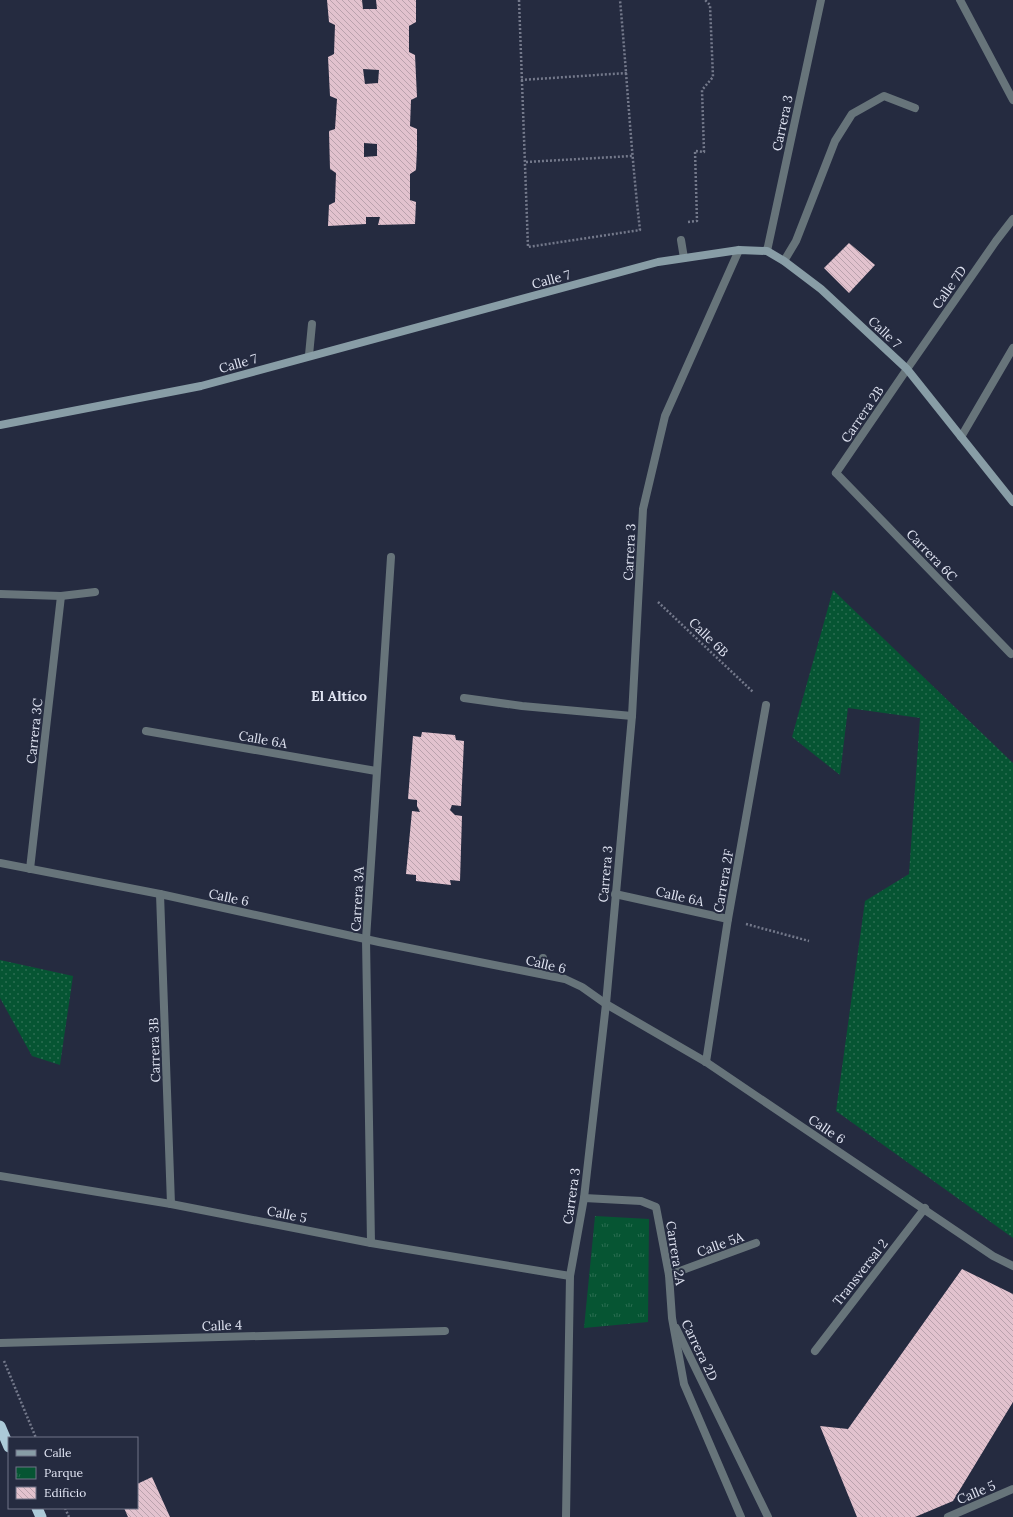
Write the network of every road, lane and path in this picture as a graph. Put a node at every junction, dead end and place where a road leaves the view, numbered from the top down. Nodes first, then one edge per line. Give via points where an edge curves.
1 (519, 0) edge
2 (524, 0) edge
3 (620, 0) edge
4 (705, 0) edge
5 (820, 0) edge
6 (960, 0) edge
7 (627, 73) junction
8 (521, 80) junction
9 (1011, 90) edge
10 (1013, 100) edge
11 (915, 108) dead end
12 (632, 156) junction
13 (526, 162) junction
14 (1013, 219) edge
15 (686, 222) dead end
16 (681, 240) dead end
17 (739, 250) junction
18 (767, 251) junction
19 (684, 258) junction
20 (784, 261) junction
21 (312, 324) dead end
22 (1013, 348) edge
23 (309, 355) junction
24 (907, 369) junction
25 (0, 425) edge
26 (961, 437) junction
27 (836, 473) joint
28 (1013, 502) edge
29 (391, 558) dead end
30 (639, 584) junction
31 (95, 592) dead end
32 (0, 594) edge
33 (61, 596) junction
34 (1011, 654) dead end
35 (464, 698) dead end
36 (766, 705) joint
37 (632, 716) junction
38 (146, 731) dead end
39 (376, 771) junction
40 (0, 863) edge
41 (30, 869) junction
42 (160, 894) junction
43 (614, 894) junction
44 (728, 919) junction
45 (366, 939) junction
46 (809, 941) dead end
47 (543, 958) dead end
48 (542, 974) junction
49 (606, 1004) junction
50 (706, 1062) junction
51 (0, 1176) edge
52 (584, 1198) junction
53 (171, 1204) junction
54 (925, 1208) junction
55 (371, 1243) junction
56 (756, 1243) dead end
57 (1013, 1266) edge
58 (669, 1275) junction
59 (570, 1276) junction
60 (672, 1318) junction
61 (445, 1331) dead end
62 (0, 1343) edge
63 (815, 1351) dead end
64 (3, 1359) dead end
65 (0, 1426) edge
66 (36, 1437) edge
67 (8, 1445) edge
68 (1013, 1489) edge
69 (566, 1517) edge
70 (741, 1517) edge
71 (768, 1517) edge
72 (948, 1517) edge

1 - 2 path
1 - 8 path
3 - 7 path
4 - 15 path via 710,5 713,77 702,90 704,152 695,152 697,221
5 - 18 street, Carrera 3
6 - 9 street
7 - 8 path
7 - 12 path
8 - 13 path
9 - 10 street
11 - 20 street via 884,96 852,114 835,141 796,241
12 - 13 path
12 - 13 path via 640,230 528,247
14 - 24 street, Calle 7D
16 - 19 street
17 - 18 main road, Calle 7
17 - 19 main road, Calle 7
17 - 30 street, Carrera 3 via 666,416 643,509
18 - 20 main road, Calle 7
19 - 23 main road, Calle 7 via 658,262 411,330
20 - 24 main road, Calle 7 via 821,289
21 - 23 street
22 - 26 street
23 - 25 main road, Calle 7 via 200,386
24 - 26 main road, Calle 7
24 - 27 street, Carrera 2B
26 - 28 main road, Calle 7
27 - 34 street, Carrera 6C
29 - 39 street, Carrera 3A
30 - 36 path, Calle 6B
30 - 37 street, Carrera 3
31 - 33 street
32 - 33 street
33 - 41 street, Carrera 3C
35 - 37 street
36 - 44 street, Carrera 2F
37 - 43 street, Carrera 3
38 - 39 street, Calle 6A
39 - 45 street, Carrera 3A
40 - 41 street, Calle 6
41 - 42 street, Calle 6
42 - 45 street, Calle 6
42 - 53 street, Carrera 3B
43 - 44 street, Calle 6A
43 - 49 street, Carrera 3
44 - 46 path
44 - 50 street, Carrera 2F
45 - 48 street, Calle 6
45 - 55 street, Carrera 3A
47 - 48 street
48 - 49 street, Calle 6 via 565,979
49 - 50 street, Calle 6
49 - 52 street, Carrera 3
50 - 54 street, Calle 6
51 - 53 street, Calle 5
52 - 58 street, Carrera 2A via 641,1201 656,1208
52 - 59 street, Carrera 3
53 - 55 street, Calle 5
54 - 57 street, Calle 6 via 993,1256
54 - 63 street, Transversal 2
55 - 59 street, Calle 5
56 - 58 street, Calle 5A
58 - 60 street, Carrera 2A
59 - 69 street, Carrera 3
60 - 70 street, Carrera 2D via 684,1384
60 - 71 street, Carrera 2D
61 - 62 street, Calle 4
64 - 66 path
65 - 67 highway
68 - 72 street, Calle 5

